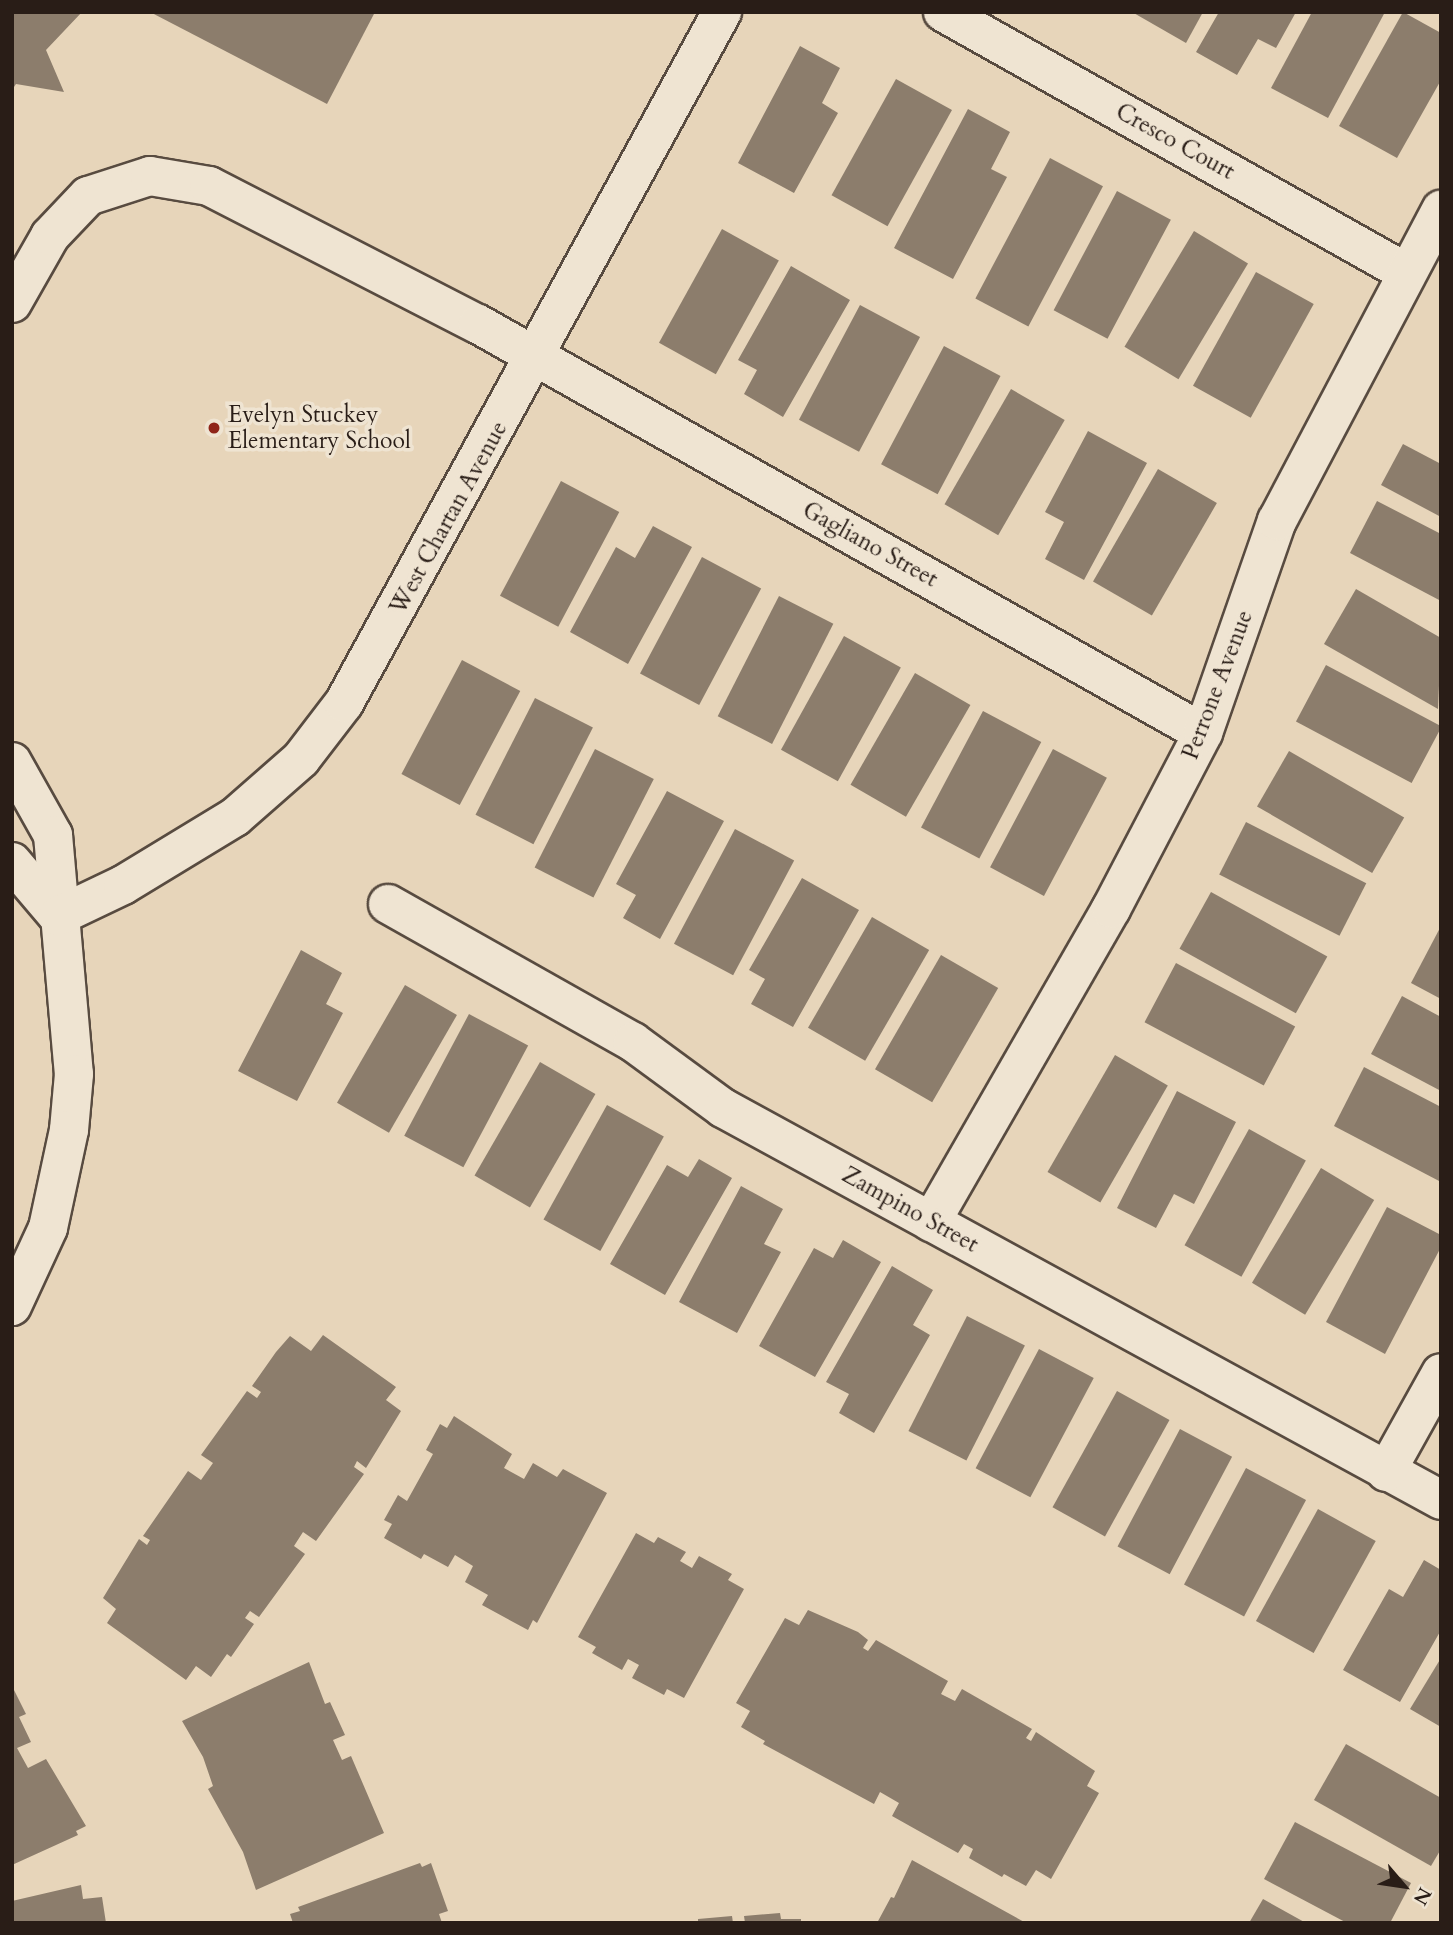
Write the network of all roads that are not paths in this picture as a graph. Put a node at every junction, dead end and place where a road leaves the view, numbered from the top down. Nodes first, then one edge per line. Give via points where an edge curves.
1 (722, 12) edge
2 (943, 12) edge
3 (1441, 210) edge
4 (1407, 272) junction
5 (12, 303) edge
6 (536, 357) junction
7 (1203, 733) junction
8 (12, 762) edge
9 (12, 862) edge
10 (388, 904) dead end
11 (58, 916) junction
12 (931, 1222) junction
13 (12, 1306) edge
14 (1441, 1373) edge
15 (1386, 1472) junction
16 (1441, 1500) edge

1 - 6 street, West Chartan Avenue
2 - 4 street, Cresco Court
3 - 4 street, Perrone Avenue
4 - 7 street, Perrone Avenue via 1277,521
5 - 6 street, Gagliano Street via 50,236 88,196 129,180 174,178 209,186 315,237
6 - 7 street, Gagliano Street
6 - 11 street, West Chartan Avenue via 381,642 344,703 301,759 235,817 123,885
7 - 12 street, Perrone Avenue via 1111,909
8 - 11 street via 53,835
9 - 11 street
10 - 12 street, Zampino Street via 633,1042 723,1108
11 - 13 street via 74,1074 69,1130 48,1228
12 - 15 street, Zampino Street
14 - 15 street
15 - 16 street, Zampino Street

